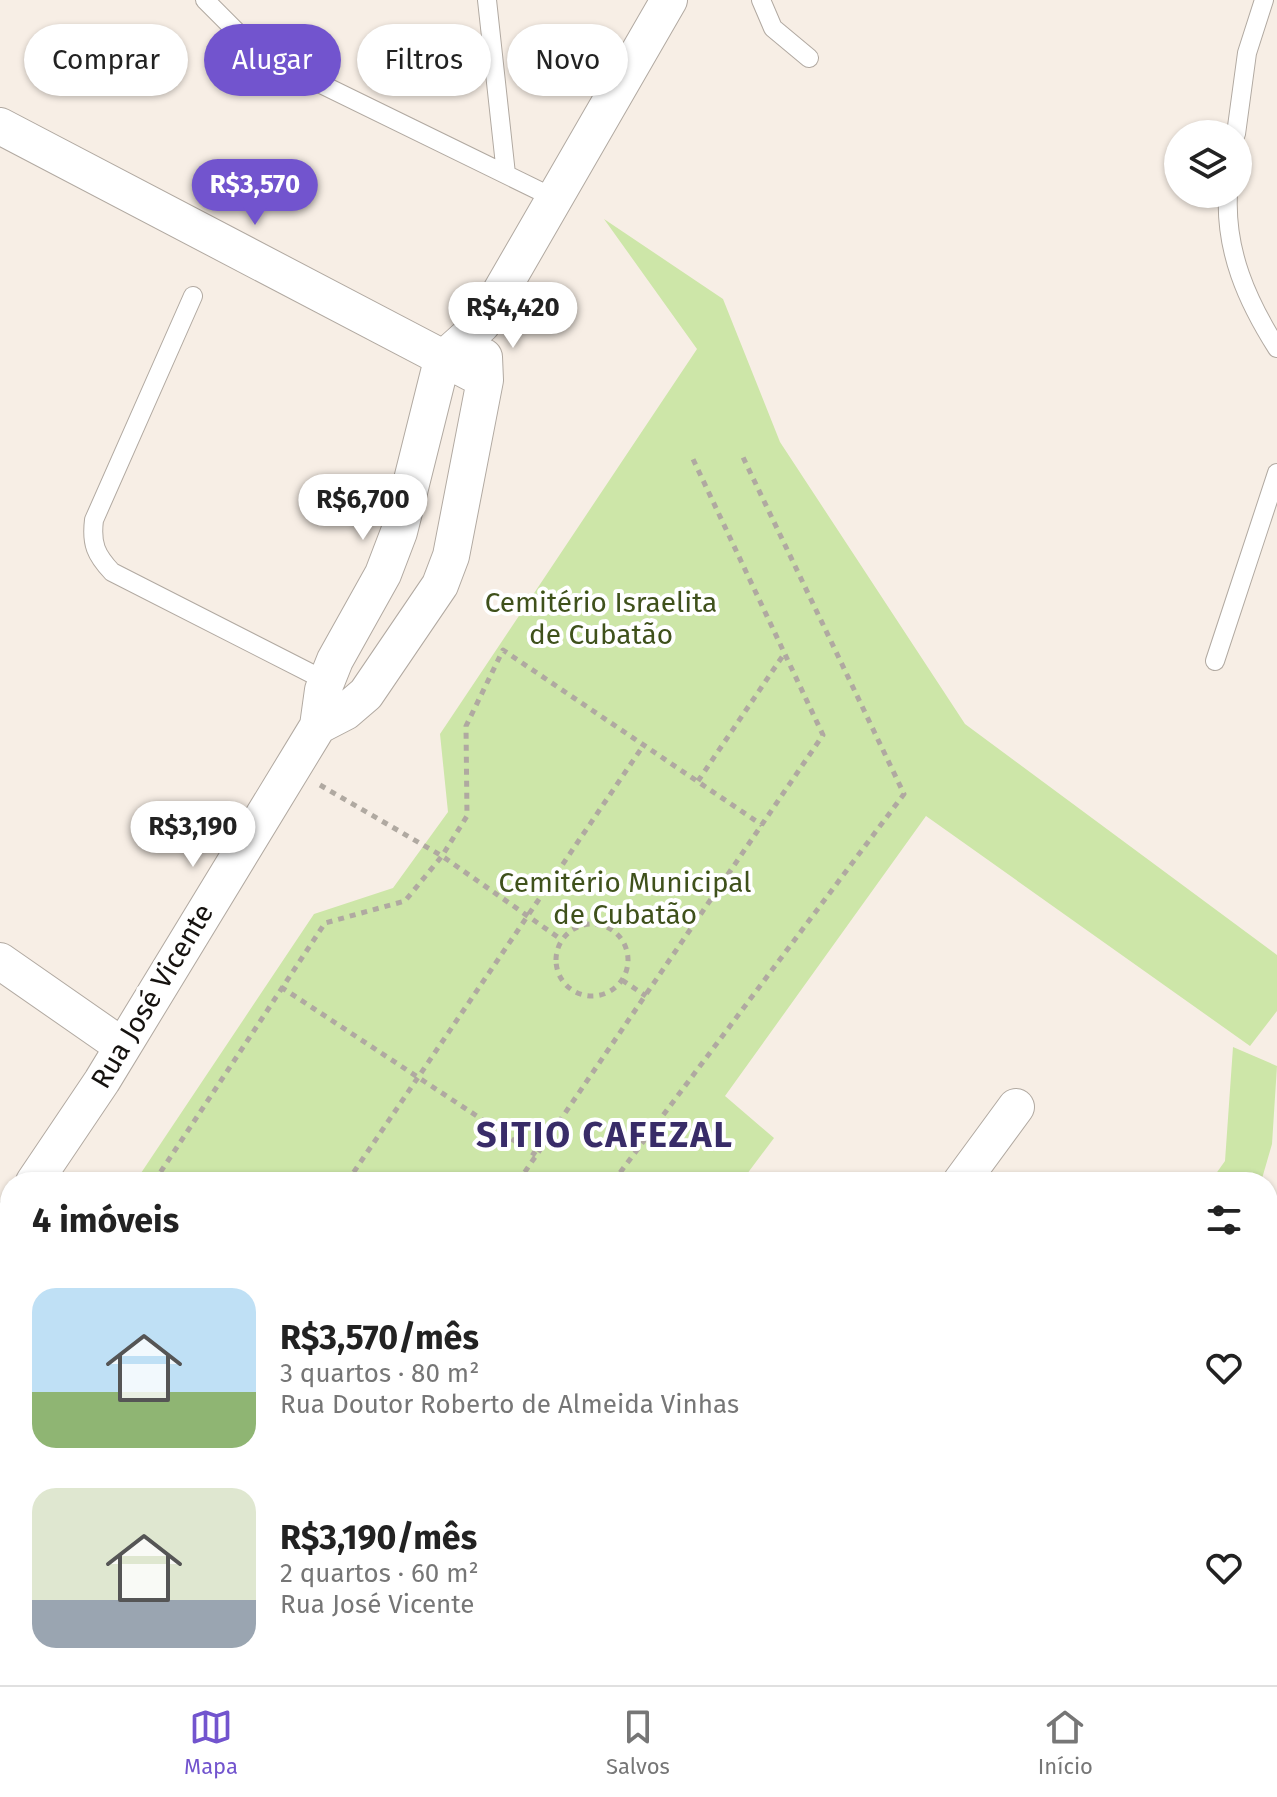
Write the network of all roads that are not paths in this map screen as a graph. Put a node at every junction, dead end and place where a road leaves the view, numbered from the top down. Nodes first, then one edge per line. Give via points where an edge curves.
1 (205, 0) edge
2 (487, 0) edge
3 (669, 0) edge
4 (761, 0) edge
5 (1264, 0) edge
6 (809, 58) dead end
7 (1238, 120) edge
8 (0, 126) edge
9 (506, 174) junction
10 (554, 198) junction
11 (1229, 208) edge
12 (193, 296) dead end
13 (482, 324) junction
14 (1277, 348) edge
15 (442, 360) junction
16 (485, 380) junction
17 (1277, 473) edge
18 (1215, 661) dead end
19 (326, 681) junction
20 (318, 726) junction
21 (0, 961) edge
22 (122, 1046) junction
23 (1016, 1107) dead end
24 (40, 1172) edge
25 (968, 1172) edge

1 - 9 lane via 243,38 282,65
2 - 9 lane
3 - 10 street
4 - 6 lane via 773,28
5 - 7 lane via 1247,53
8 - 15 street
9 - 10 lane
10 - 13 street
11 - 14 lane via 1235,264 1253,310
12 - 19 lane via 94,520 92,541 112,572
13 - 15 street
13 - 16 street, Rua José Vicente
15 - 16 street
15 - 19 street, Rua José Vicente via 399,532 383,574
16 - 20 street, Rua José Vicente via 451,556 440,585 366,694
17 - 18 lane
19 - 20 street, Rua José Vicente
20 - 22 street, Rua José Vicente
21 - 22 street
22 - 24 street, Rua José Vicente
23 - 25 street

